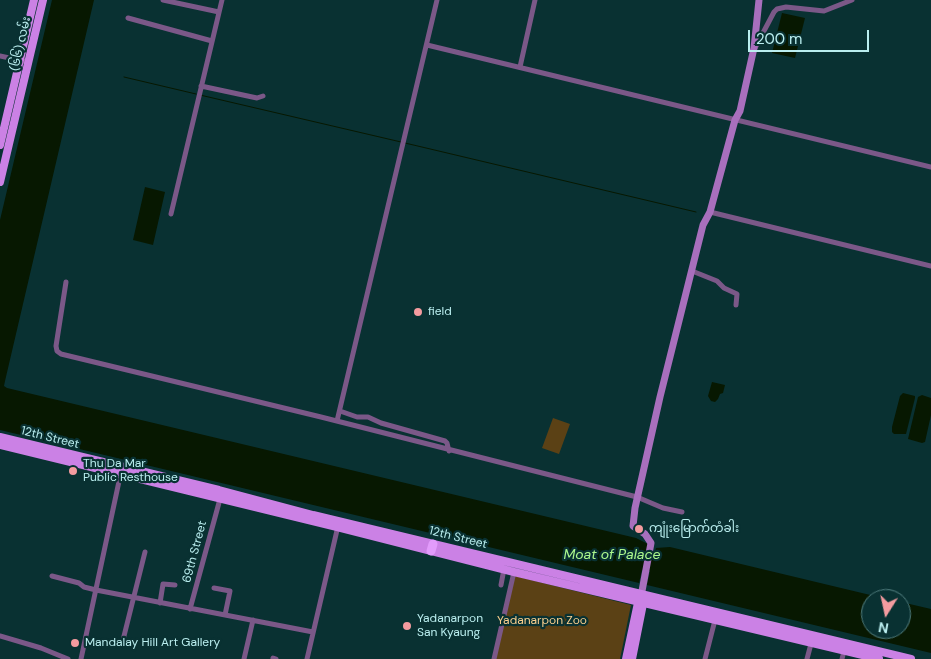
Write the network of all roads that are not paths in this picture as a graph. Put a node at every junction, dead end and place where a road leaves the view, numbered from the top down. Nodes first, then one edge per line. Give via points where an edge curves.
1 (34, 0) edge
2 (43, 0) edge
3 (162, 0) edge
4 (222, 0) edge
5 (437, 0) edge
6 (535, 0) edge
7 (759, 0) edge
8 (852, 0) edge
9 (219, 12) junction
10 (128, 18) dead end
11 (212, 41) junction
12 (427, 45) junction
13 (754, 48) junction
14 (0, 56) edge
15 (24, 61) junction
16 (520, 67) junction
17 (202, 86) junction
18 (263, 96) dead end
19 (735, 120) junction
20 (0, 145) edge
21 (4, 150) edge
22 (931, 167) edge
23 (0, 182) edge
24 (710, 212) junction
25 (171, 214) dead end
26 (931, 266) edge
27 (692, 271) junction
28 (66, 282) dead end
29 (736, 305) dead end
30 (340, 411) junction
31 (337, 421) junction
32 (408, 430) junction
33 (0, 437) edge
34 (406, 440) junction
35 (0, 445) edge
36 (449, 451) junction
37 (122, 471) junction
38 (637, 497) junction
39 (220, 499) junction
40 (682, 512) dead end
41 (338, 524) junction
42 (432, 547) junction
43 (145, 552) dead end
44 (504, 569) junction
45 (514, 572) junction
46 (52, 576) dead end
47 (175, 585) dead end
48 (501, 585) dead end
49 (214, 588) dead end
50 (96, 590) junction
51 (642, 595) junction
52 (133, 597) junction
53 (160, 603) junction
54 (190, 610) junction
55 (225, 615) junction
56 (254, 620) junction
57 (715, 620) junction
58 (313, 632) junction
59 (0, 636) edge
60 (123, 640) dead end
61 (812, 640) junction
62 (843, 655) edge
63 (68, 659) edge
64 (81, 659) edge
65 (244, 659) edge
66 (307, 659) edge
67 (494, 659) edge
68 (626, 659) edge
69 (632, 659) edge
70 (706, 659) edge
71 (808, 659) edge
72 (879, 659) edge
73 (911, 659) edge

1 - 15 main road, (၆၆) လမ်း
2 - 15 main road, (၆၆) လမ်း
3 - 9 street
4 - 9 street
5 - 12 street
6 - 16 street
7 - 13 street
8 - 13 street via 824,11 779,8
9 - 11 street
10 - 11 street
11 - 17 street
12 - 16 street
12 - 30 street
13 - 19 street via 740,111
14 - 15 street
15 - 20 main road, (၆၆) လမ်း
15 - 21 main road, (၆၆) လမ်း
16 - 19 street
17 - 18 street via 257,98
17 - 25 street
19 - 22 street
19 - 24 street
21 - 23 main road, (၆၆) လမ်း
24 - 26 street
24 - 27 street via 703,225
27 - 29 street via 737,294
27 - 38 street
28 - 31 street via 56,346 61,354
30 - 31 street
30 - 32 street
31 - 34 street
32 - 34 street
32 - 36 street via 445,441
33 - 37 main road, 12th Street
34 - 36 street
35 - 37 main road, 12th Street
36 - 38 street
37 - 39 main road, 12th Street
37 - 41 main road, 12th Street
37 - 50 street
38 - 40 street
38 - 51 street via 633,524 651,544
39 - 41 main road, 12th Street
39 - 54 street, 69th Street
41 - 42 main road, 12th Street
41 - 58 street
42 - 44 main road, 12th Street
42 - 51 main road, 12th Street
43 - 52 street
44 - 45 main road, 12th Street
44 - 48 street
45 - 51 main road, 12th Street
45 - 67 street
46 - 50 street
47 - 53 street via 163,584
49 - 55 street via 229,590
50 - 52 street
50 - 64 street
51 - 57 main road, 12th Street
51 - 61 main road, 12th Street
51 - 68 main road
51 - 69 main road
52 - 53 street
52 - 60 street
53 - 54 street
54 - 55 street
55 - 56 street
56 - 58 street
56 - 65 street
57 - 61 main road, 12th Street
57 - 70 street
58 - 66 street
59 - 63 street
61 - 62 main road, 12th Street
61 - 71 street
61 - 73 main road, 12th Street
62 - 72 main road, 12th Street

